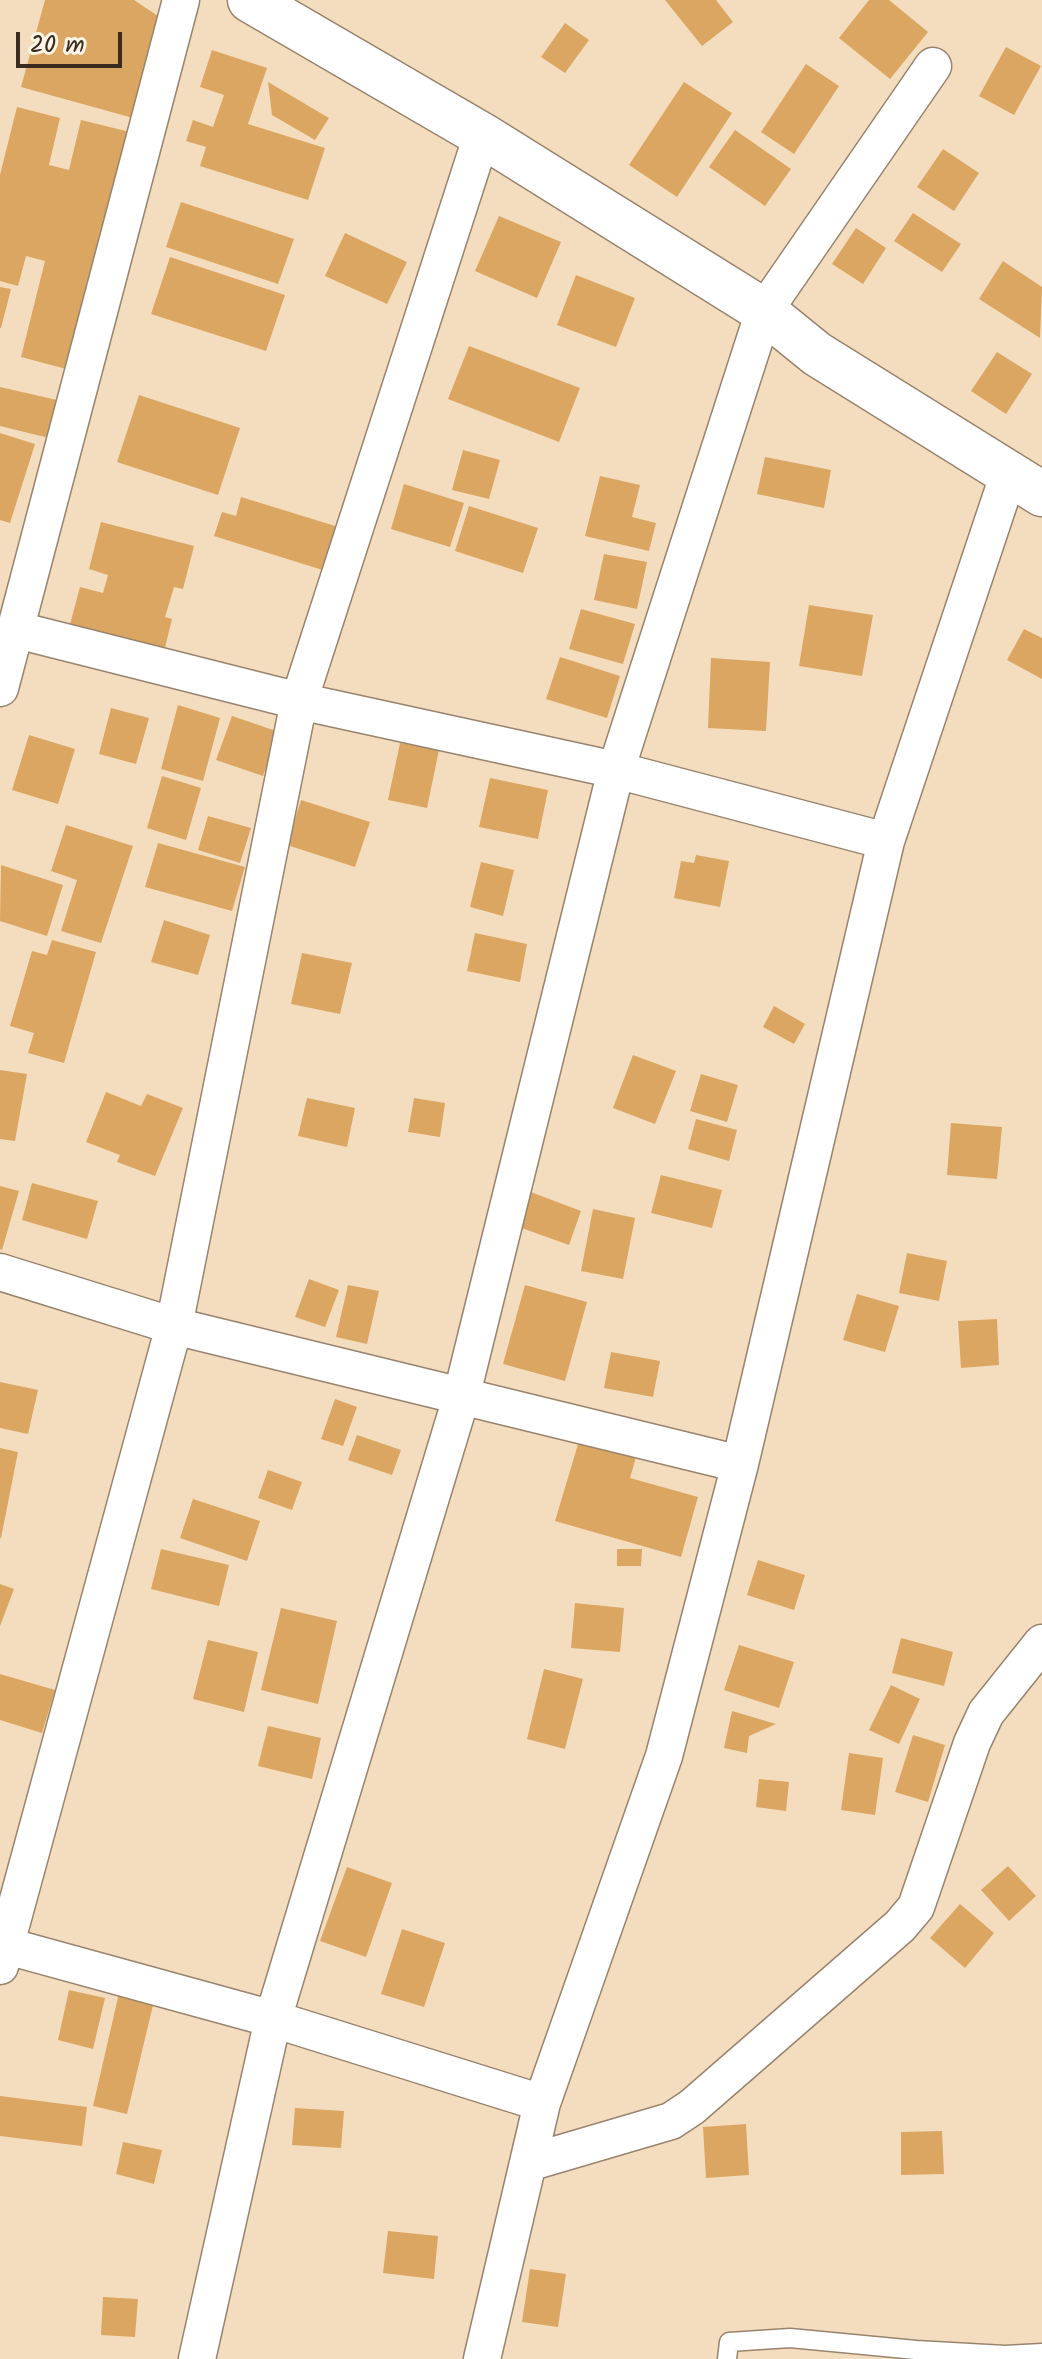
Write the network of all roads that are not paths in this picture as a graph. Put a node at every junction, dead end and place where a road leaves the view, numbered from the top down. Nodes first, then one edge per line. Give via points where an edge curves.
1 (181, 0) edge
2 (250, 0) edge
3 (933, 66) dead end
4 (482, 135) junction
5 (764, 311) junction
6 (1025, 484) edge
7 (17, 630) junction
8 (0, 688) edge
9 (299, 701) junction
10 (616, 770) junction
11 (886, 841) junction
12 (0, 1272) edge
13 (174, 1326) junction
14 (461, 1398) junction
15 (740, 1464) junction
16 (1042, 1643) edge
17 (2, 1952) edge
18 (273, 2019) junction
19 (542, 2103) junction
20 (528, 2163) junction
21 (1042, 2353) edge
22 (197, 2359) edge
23 (482, 2359) edge
24 (727, 2359) edge

1 - 7 street
2 - 4 street
3 - 5 street
4 - 5 street
4 - 9 street
5 - 6 street via 817,354
5 - 10 street
6 - 11 street
7 - 8 street
7 - 9 street
9 - 10 street
9 - 13 street
10 - 11 street
10 - 14 street
11 - 15 street
12 - 13 street
13 - 14 street
13 - 17 street
14 - 15 street
14 - 18 street
15 - 19 street via 664,1756
16 - 20 street via 986,1713 916,1907 900,1926 671,2121
17 - 18 street
18 - 19 street
18 - 22 street
19 - 20 street
20 - 23 street
21 - 24 lane via 961,2353 790,2338 729,2342

